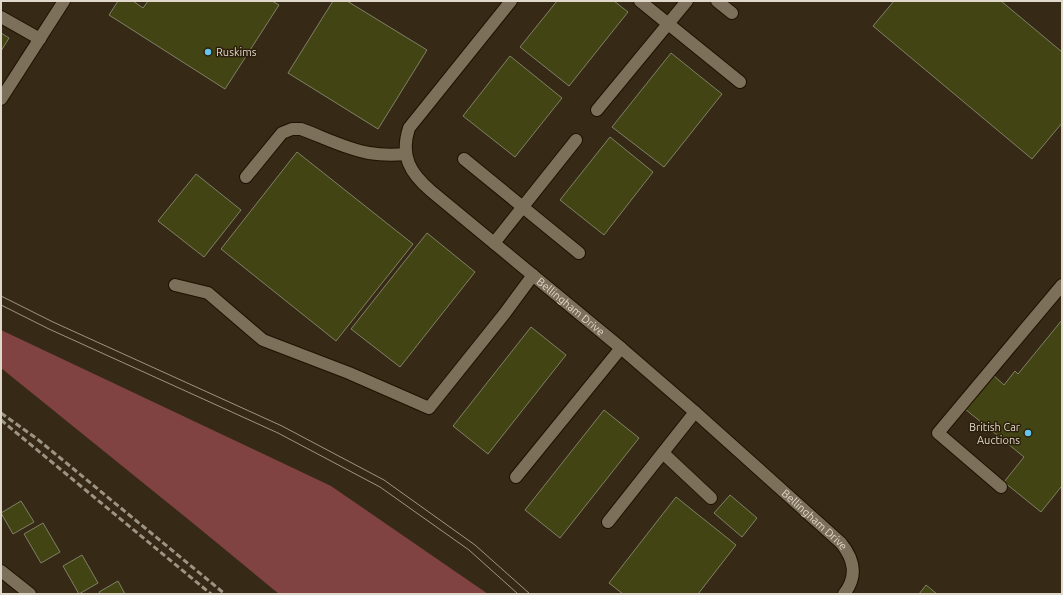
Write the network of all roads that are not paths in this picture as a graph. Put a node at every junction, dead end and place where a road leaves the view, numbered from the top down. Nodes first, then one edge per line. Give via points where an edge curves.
1 (64, 1) edge
2 (511, 1) edge
3 (640, 1) edge
4 (687, 1) edge
5 (717, 1) edge
6 (732, 13) dead end
7 (1, 17) edge
8 (668, 23) junction
9 (40, 39) junction
10 (740, 82) dead end
11 (1, 99) edge
12 (597, 110) dead end
13 (576, 140) dead end
14 (406, 154) junction
15 (464, 158) dead end
16 (246, 177) dead end
17 (523, 206) junction
18 (494, 243) junction
19 (579, 253) dead end
20 (533, 275) junction
21 (175, 285) dead end
22 (1062, 285) edge
23 (621, 348) junction
24 (695, 412) junction
25 (662, 453) junction
26 (516, 477) dead end
27 (1001, 487) dead end
28 (711, 498) dead end
29 (608, 522) dead end
30 (1, 571) edge
31 (30, 594) edge
32 (844, 594) edge

1 - 9 street
2 - 14 street, Bellingham Drive via 413,122 406,137
3 - 8 street
4 - 8 street
5 - 6 street
7 - 9 street
8 - 10 street
8 - 12 street
9 - 11 street
13 - 17 street
14 - 16 street via 386,155 354,150 301,129 292,130 282,133
14 - 18 street, Bellingham Drive via 420,181
15 - 17 street
17 - 18 street
17 - 19 street
18 - 20 street, Bellingham Drive
20 - 21 street via 429,408 349,373 263,340 208,293
20 - 23 street, Bellingham Drive
22 - 27 street via 938,433
23 - 24 street, Bellingham Drive
23 - 26 street
24 - 25 street
24 - 32 street, Bellingham Drive via 847,550 851,558 853,575
25 - 28 street
25 - 29 street
30 - 31 street

